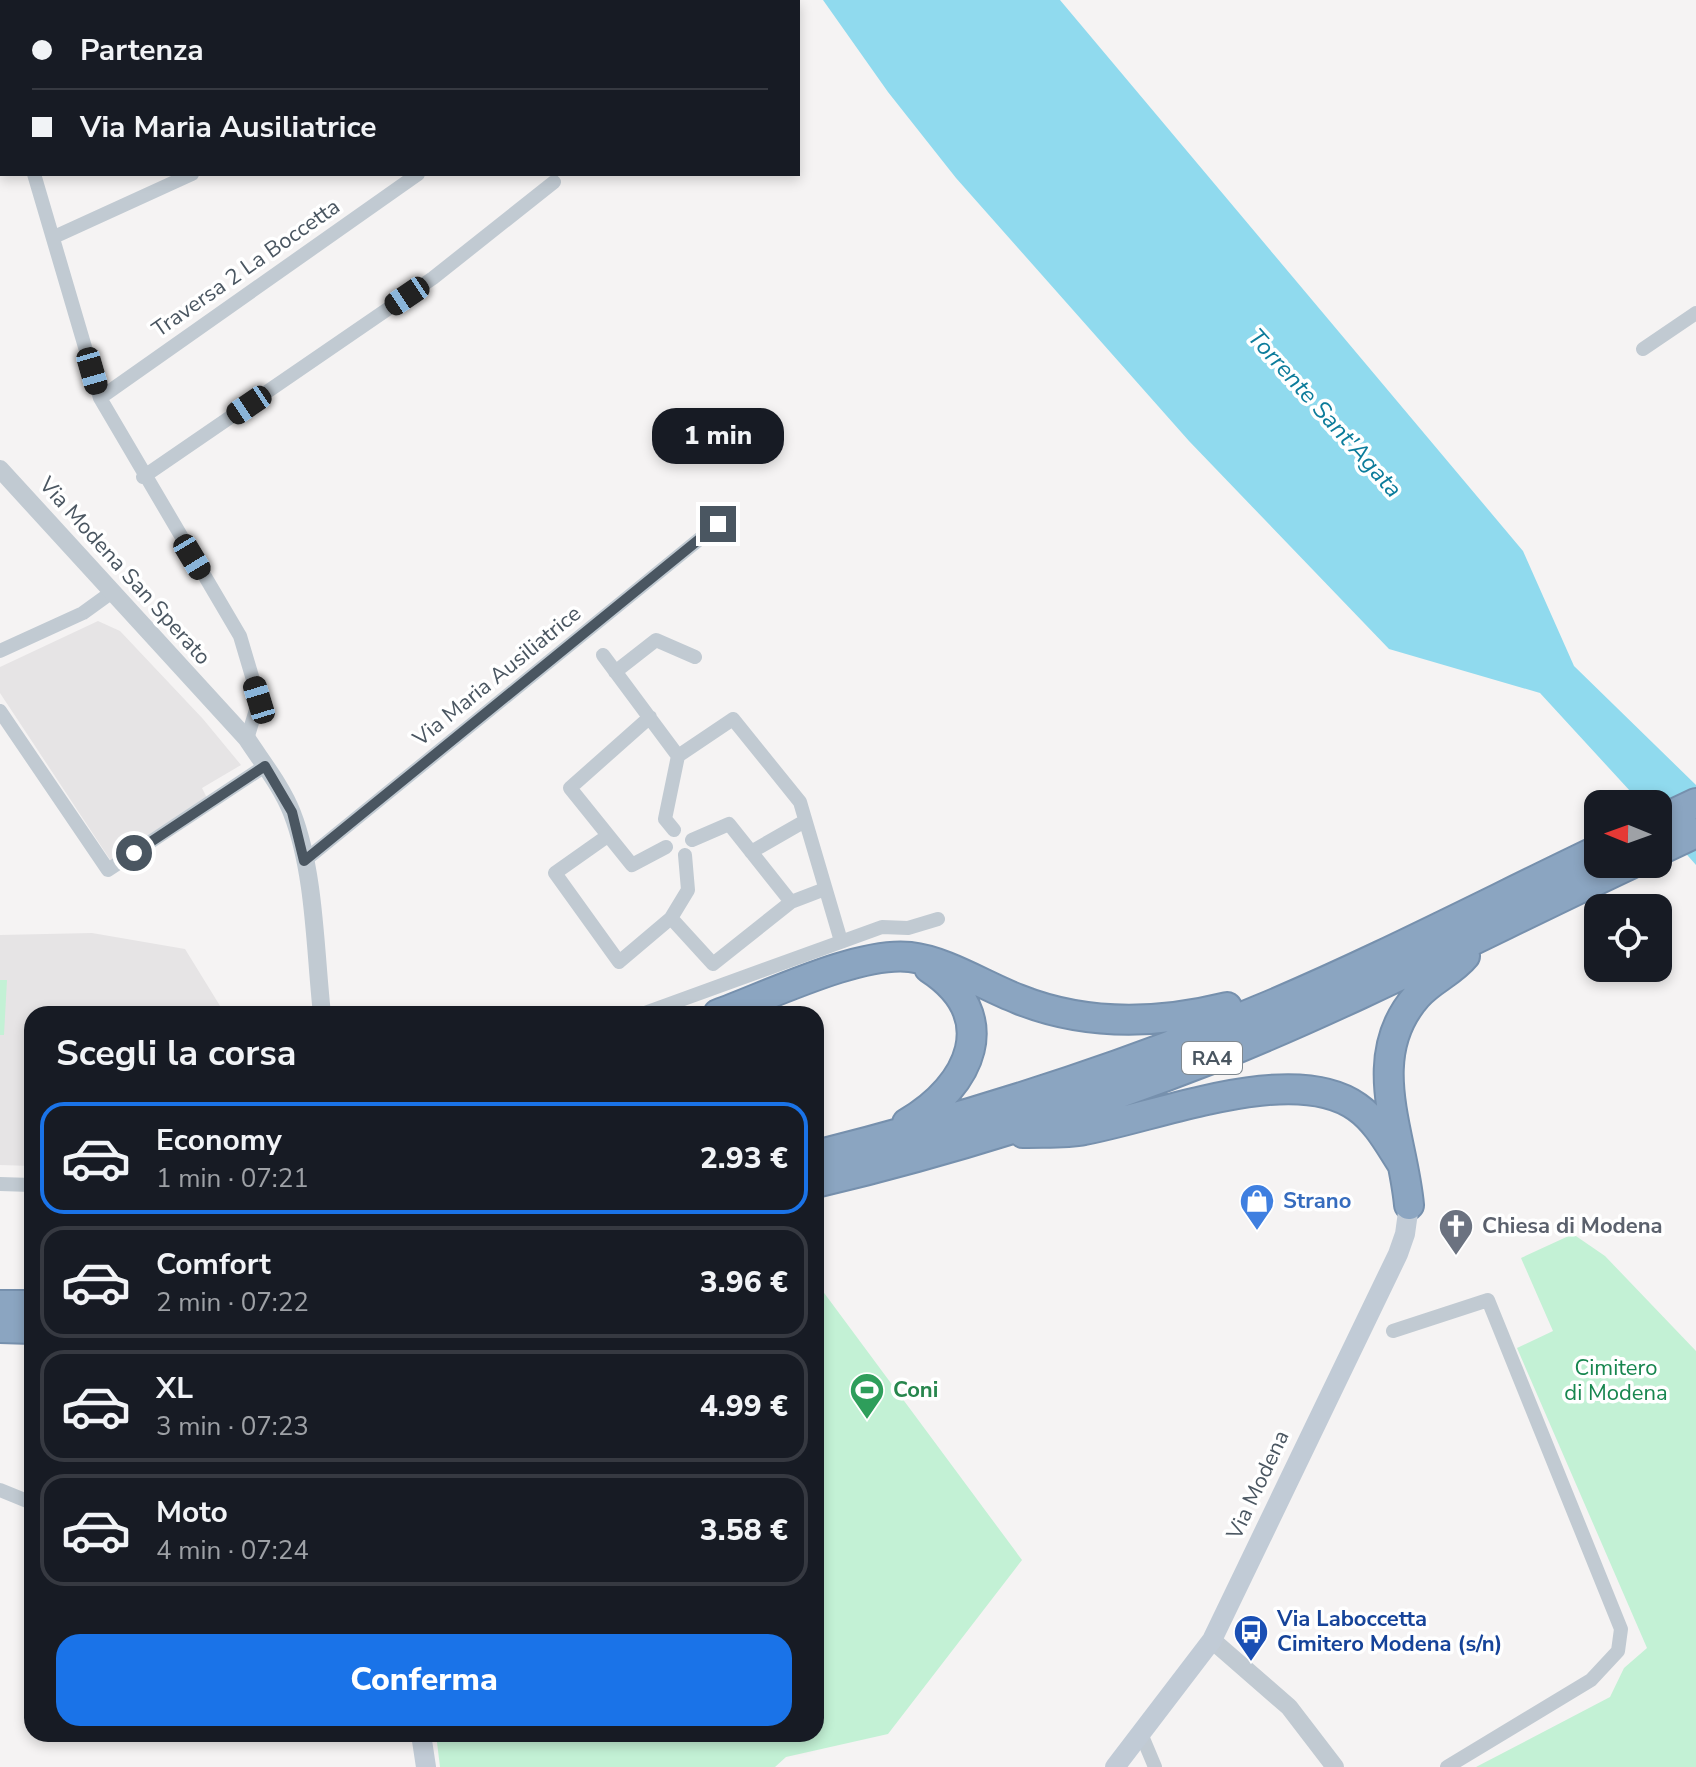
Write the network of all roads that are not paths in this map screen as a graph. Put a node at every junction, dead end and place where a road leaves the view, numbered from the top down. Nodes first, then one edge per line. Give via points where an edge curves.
1 (35, 176) edge
2 (188, 176) edge
3 (415, 176) edge
4 (554, 182) dead end
5 (54, 237) junction
6 (1696, 313) edge
7 (1643, 349) dead end
8 (100, 398) junction
9 (0, 469) edge
10 (143, 477) junction
11 (718, 524) dead end
12 (112, 592) junction
13 (0, 651) edge
14 (603, 655) dead end
15 (695, 657) dead end
16 (615, 672) junction
17 (0, 711) edge
18 (650, 717) junction
19 (247, 739) junction
20 (678, 756) junction
21 (265, 766) junction
22 (1696, 803) edge
23 (1672, 814) edge
24 (805, 821) junction
25 (674, 830) junction
26 (1696, 833) edge
27 (606, 837) junction
28 (692, 840) junction
29 (1672, 844) edge
30 (666, 847) junction
31 (751, 852) junction
32 (685, 855) junction
33 (304, 861) junction
34 (1584, 866) edge
35 (1584, 867) edge
36 (825, 889) junction
37 (791, 902) junction
38 (671, 918) junction
39 (938, 919) dead end
40 (1479, 936) junction
41 (841, 941) junction
42 (911, 957) junction
43 (321, 1006) edge
44 (664, 1006) edge
45 (740, 1006) edge
46 (1259, 1010) junction
47 (993, 1134) junction
48 (877, 1140) junction
49 (824, 1153) edge
50 (1402, 1164) junction
51 (824, 1181) edge
52 (0, 1184) edge
53 (24, 1185) edge
54 (1409, 1205) joint
55 (0, 1305) edge
56 (24, 1305) edge
57 (0, 1328) edge
58 (24, 1329) edge
59 (1393, 1331) dead end
60 (0, 1490) edge
61 (24, 1500) edge
62 (1212, 1640) junction
63 (1142, 1736) junction
64 (422, 1742) edge
65 (426, 1767) edge
66 (1115, 1767) edge
67 (1155, 1767) edge
68 (1335, 1767) edge
69 (1447, 1767) edge

1 - 5 street
2 - 5 street
3 - 8 street, Traversa 2 La Boccetta
4 - 10 street via 433,278
5 - 8 street
6 - 7 street
8 - 10 street
9 - 12 street, Via Modena San Sperato
10 - 19 street via 240,636 259,700
11 - 33 street, Via Maria Ausiliatrice
12 - 13 street via 83,613
12 - 19 street, Via Modena San Sperato
14 - 16 street
15 - 16 street via 656,640
16 - 18 street
17 - 21 street via 108,870
18 - 20 street
18 - 27 street via 570,788
19 - 21 street, Via Modena San Sperato
20 - 24 street via 733,719 800,802
20 - 25 street via 665,819
21 - 33 street, Via Modena San Sperato via 292,812
22 - 23 highway
24 - 31 street
24 - 36 street
25 - 28 street via 687,832
25 - 30 street
26 - 29 highway
27 - 30 street via 632,865
27 - 38 street via 555,873 619,962
28 - 31 street via 729,824
28 - 32 street
30 - 32 street via 676,856
31 - 37 street
32 - 38 street via 688,890
33 - 43 street, Via Modena San Sperato
34 - 46 highway, RA4
35 - 40 highway, RA4
36 - 37 street
36 - 41 street
37 - 38 street via 713,964
39 - 41 street via 908,928 882,927
40 - 47 highway, RA4 via 1213,1058
40 - 50 highway via 1462,960 1415,997 1392,1046 1389,1106
41 - 44 street
42 - 45 highway via 849,966
42 - 46 highway via 1069,1016 1128,1021 1193,1016 1233,1006
42 - 48 highway via 946,980 961,1000 970,1018 970,1049 962,1077 936,1106
46 - 48 highway, RA4 via 1098,1073
47 - 50 highway via 1081,1131 1295,1087 1332,1094 1357,1107 1378,1127
47 - 51 highway, RA4
48 - 49 highway, RA4
50 - 54 highway
52 - 53 street
54 - 62 main road, Via Modena via 1398,1254
55 - 56 highway
57 - 58 highway
59 - 69 street via 1488,1300 1621,1629 1618,1651 1591,1680
60 - 61 street
62 - 63 main road, Via Modena
62 - 68 street via 1289,1707
63 - 66 main road, Via Modena
63 - 67 street
64 - 65 main road

